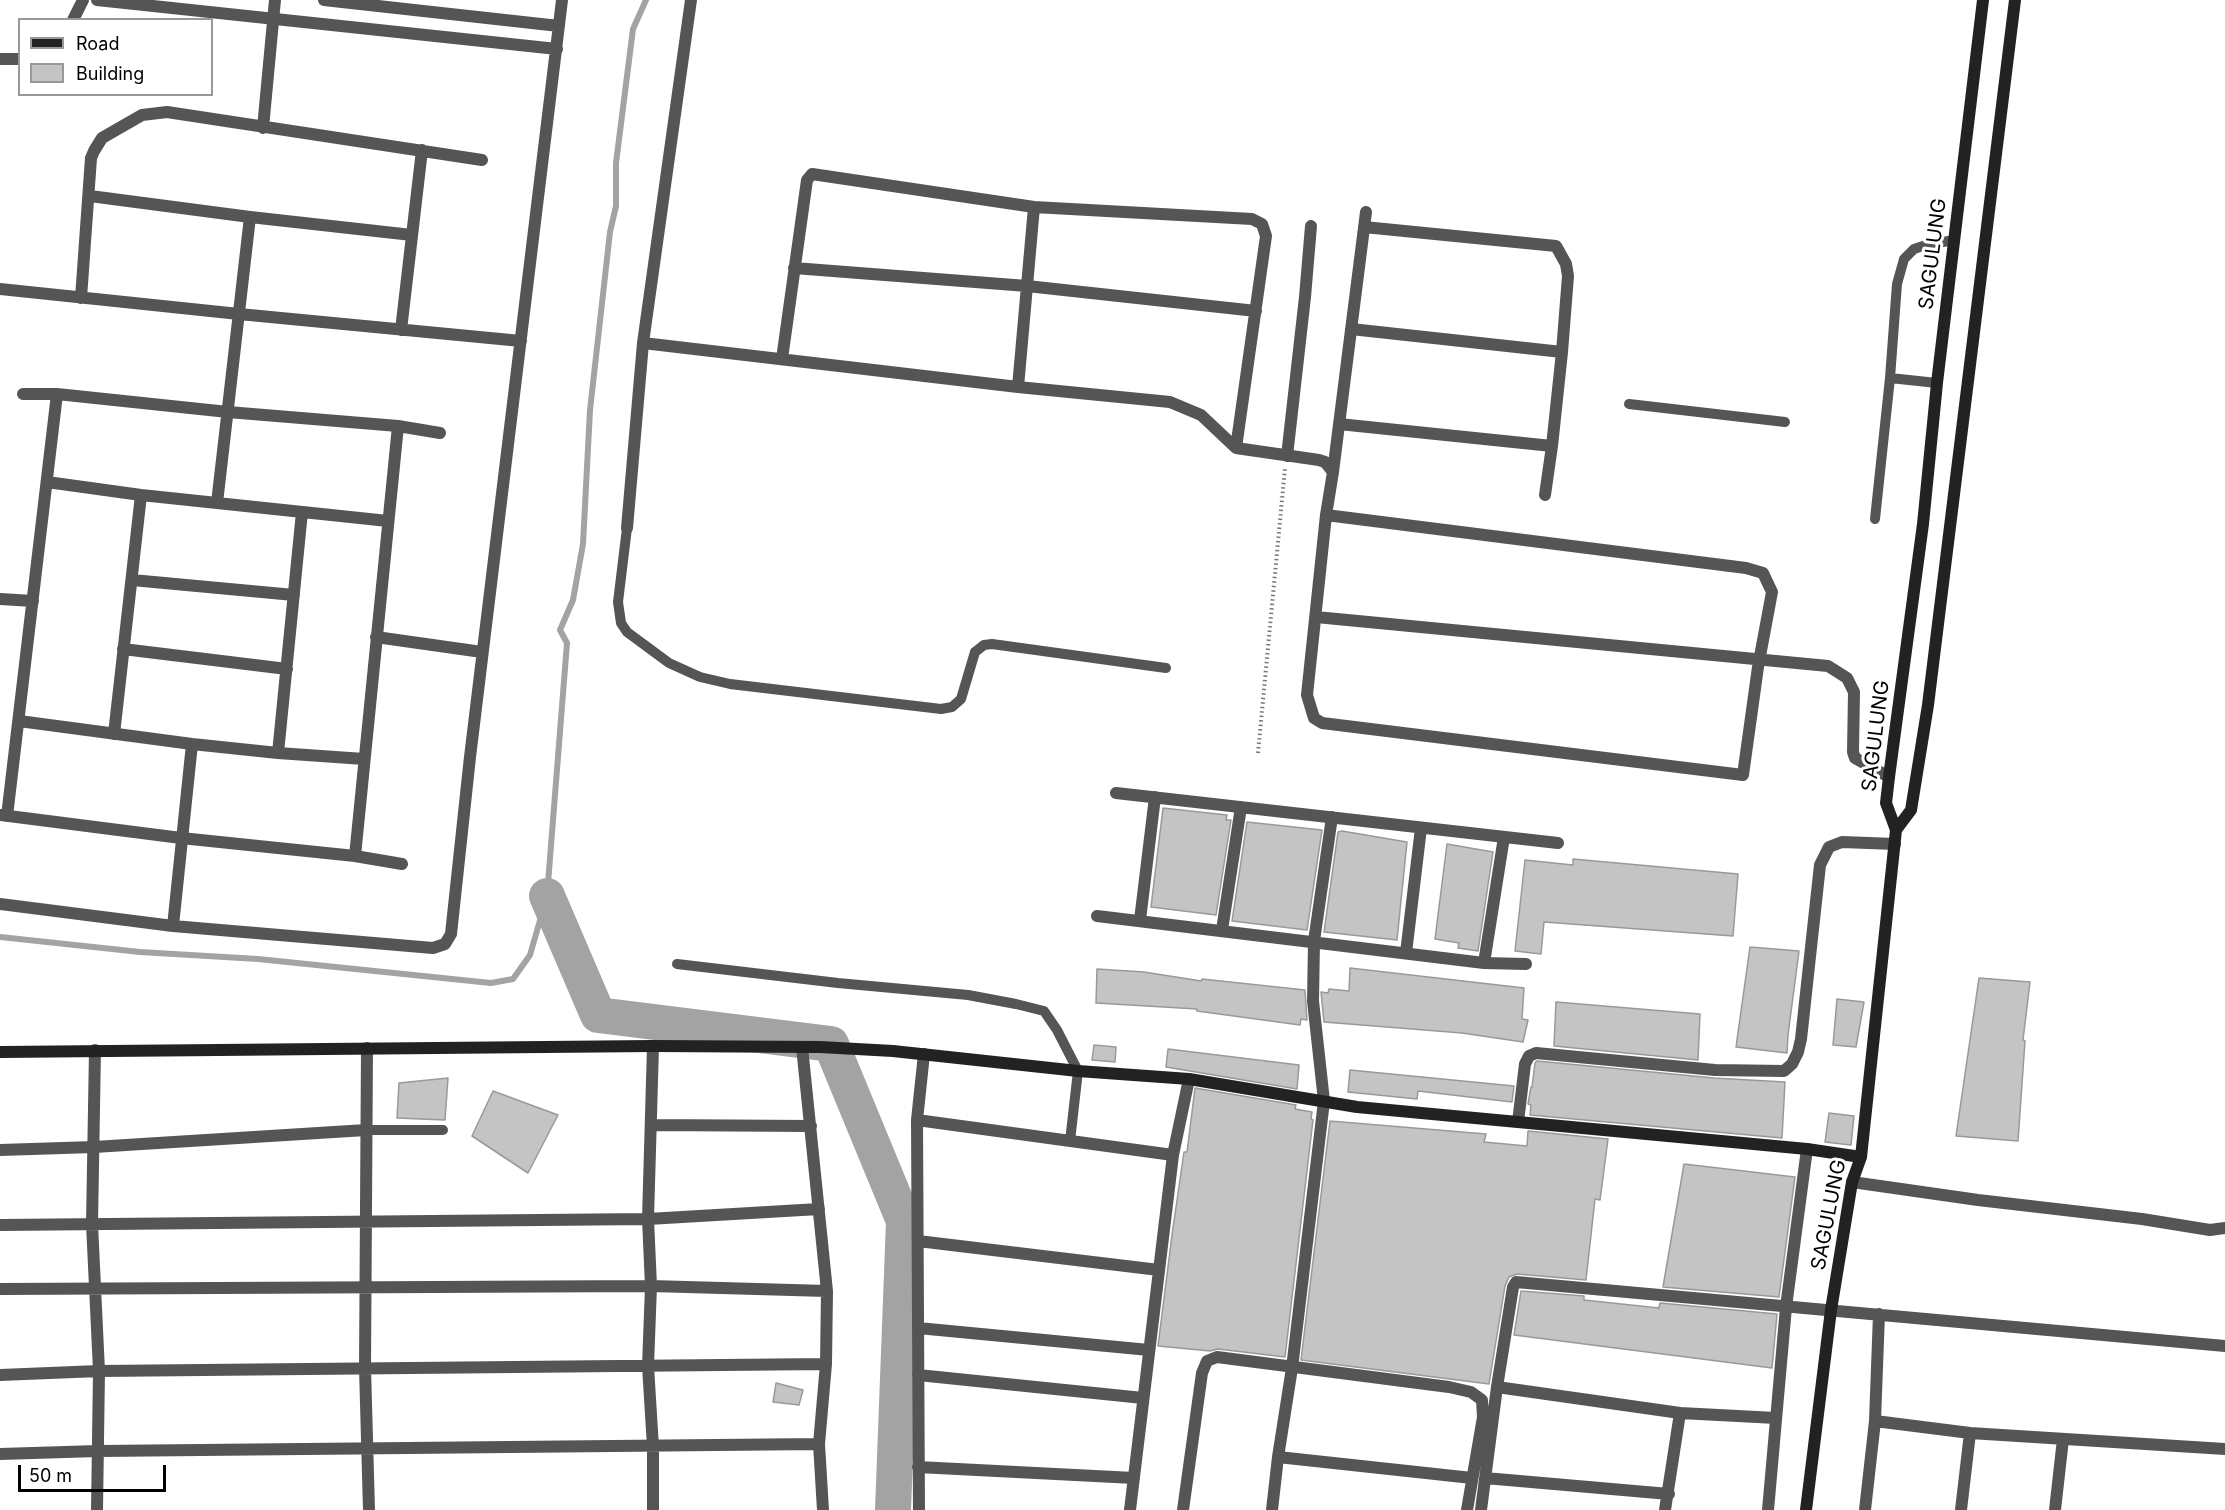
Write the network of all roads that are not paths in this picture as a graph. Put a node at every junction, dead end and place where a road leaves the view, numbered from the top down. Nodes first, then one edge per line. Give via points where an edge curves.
1 (83, 0) edge
2 (97, 0) edge
3 (275, 0) edge
4 (324, 0) edge
5 (562, 0) edge
6 (691, 0) edge
7 (1983, 0) edge
8 (2015, 0) edge
9 (74, 18) edge
10 (274, 19) junction
11 (559, 26) junction
12 (556, 49) junction
13 (0, 59) edge
14 (18, 59) edge
15 (263, 128) junction
16 (422, 150) junction
17 (482, 160) dead end
18 (90, 196) junction
19 (1034, 207) junction
20 (1366, 212) dead end
21 (250, 217) junction
22 (1311, 226) dead end
23 (1364, 227) junction
24 (412, 235) junction
25 (1954, 240) junction
26 (794, 268) junction
27 (1028, 286) junction
28 (0, 289) edge
29 (81, 298) junction
30 (1256, 311) junction
31 (239, 314) junction
32 (1351, 329) junction
33 (401, 330) junction
34 (520, 341) junction
35 (644, 343) junction
36 (1562, 352) junction
37 (782, 359) junction
38 (1890, 378) junction
39 (1937, 383) junction
40 (1018, 387) junction
41 (22, 393) dead end
42 (57, 394) junction
43 (1629, 404) dead end
44 (228, 412) junction
45 (1785, 422) dead end
46 (1340, 424) junction
47 (398, 426) junction
48 (440, 433) dead end
49 (1552, 446) junction
50 (1236, 448) junction
51 (1287, 456) junction
52 (1334, 472) junction
53 (47, 482) junction
54 (141, 495) junction
55 (1545, 495) dead end
56 (218, 503) junction
57 (302, 512) junction
58 (1326, 515) junction
59 (1875, 519) dead end
60 (388, 521) junction
61 (627, 528) joint
62 (132, 580) junction
63 (294, 596) junction
64 (0, 598) edge
65 (33, 601) junction
66 (1316, 617) junction
67 (376, 637) junction
68 (123, 649) junction
69 (482, 652) junction
70 (1759, 661) junction
71 (1166, 668) dead end
72 (286, 669) junction
73 (19, 721) junction
74 (114, 734) junction
75 (192, 744) junction
76 (278, 753) junction
77 (364, 759) junction
78 (1889, 777) junction
79 (1116, 793) dead end
80 (1155, 797) junction
81 (1241, 807) junction
82 (4, 815) edge
83 (1332, 817) junction
84 (1421, 828) junction
85 (1896, 830) junction
86 (1504, 837) junction
87 (182, 838) junction
88 (1558, 843) dead end
89 (1895, 844) junction
90 (355, 856) junction
91 (402, 864) dead end
92 (0, 904) edge
93 (1096, 916) dead end
94 (1140, 920) junction
95 (173, 926) junction
96 (1222, 930) junction
97 (1314, 941) junction
98 (1406, 953) junction
99 (1484, 963) junction
100 (677, 964) dead end
101 (1526, 964) dead end
102 (653, 1046) junction
103 (802, 1047) junction
104 (367, 1048) junction
105 (95, 1050) junction
106 (0, 1052) edge
107 (924, 1054) junction
108 (1078, 1071) junction
109 (1189, 1079) junction
110 (1324, 1101) junction
111 (917, 1120) junction
112 (1518, 1122) junction
113 (651, 1125) junction
114 (811, 1126) junction
115 (366, 1130) junction
116 (443, 1130) dead end
117 (1070, 1141) junction
118 (94, 1147) junction
119 (1807, 1149) junction
120 (0, 1150) edge
121 (1173, 1155) junction
122 (1861, 1157) junction
123 (1852, 1182) junction
124 (819, 1209) junction
125 (648, 1219) junction
126 (365, 1222) junction
127 (92, 1224) junction
128 (0, 1225) edge
129 (2225, 1227) edge
130 (918, 1241) junction
131 (1159, 1270) junction
132 (651, 1286) junction
133 (364, 1287) junction
134 (96, 1289) junction
135 (0, 1290) edge
136 (827, 1292) junction
137 (1786, 1307) junction
138 (1830, 1311) junction
139 (1879, 1314) junction
140 (918, 1328) junction
141 (2225, 1346) edge
142 (1149, 1350) junction
143 (826, 1364) junction
144 (648, 1366) junction
145 (365, 1368) junction
146 (1292, 1368) junction
147 (99, 1371) junction
148 (0, 1375) edge
149 (918, 1375) junction
150 (1497, 1387) junction
151 (1143, 1398) junction
152 (1680, 1413) junction
153 (1776, 1418) junction
154 (1875, 1421) junction
155 (1970, 1433) junction
156 (2064, 1439) junction
157 (819, 1444) junction
158 (653, 1447) junction
159 (367, 1448) junction
160 (2225, 1449) edge
161 (98, 1451) junction
162 (0, 1454) edge
163 (1278, 1457) junction
164 (918, 1467) junction
165 (1134, 1478) junction
166 (1478, 1478) junction
167 (1669, 1494) junction
168 (97, 1510) edge
169 (369, 1510) edge
170 (653, 1510) edge
171 (823, 1510) edge
172 (919, 1510) edge
173 (1130, 1510) edge
174 (1183, 1510) edge
175 (1272, 1510) edge
176 (1467, 1510) edge
177 (1480, 1510) edge
178 (1665, 1510) edge
179 (1768, 1510) edge
180 (1806, 1510) edge
181 (1865, 1510) edge
182 (1961, 1510) edge
183 (2055, 1510) edge

1 - 9 street
2 - 10 street
3 - 10 street
4 - 11 street
5 - 11 street
6 - 35 street
7 - 25 street, SAGULUNG
8 - 85 street via 1928,705 1911,810
10 - 12 street
10 - 15 street
11 - 12 street
12 - 34 street
13 - 14 street
15 - 16 street
15 - 18 street via 167,112 142,116 98,144 91,158
16 - 17 street
16 - 24 street
18 - 21 street
18 - 29 street
19 - 26 street via 812,174 807,180
19 - 27 street
19 - 30 street via 1229,217 1258,222 1266,236
20 - 23 street
21 - 24 street
21 - 31 street
22 - 51 street
23 - 32 street
23 - 36 street via 1556,246 1568,276
24 - 33 street
25 - 38 lane via 1914,249 1904,259 1897,284
25 - 39 street, SAGULUNG
26 - 27 street
26 - 37 street
27 - 30 street
27 - 40 street
28 - 29 street
29 - 31 street
30 - 50 street
31 - 33 street
31 - 44 street
32 - 36 street
32 - 46 street
33 - 34 street
34 - 69 street
35 - 37 street
35 - 61 street
36 - 49 street
37 - 40 street
38 - 39 lane
38 - 59 lane
39 - 78 street, SAGULUNG via 1923,524
40 - 50 street via 1170,402 1201,415
41 - 42 street
42 - 44 street
42 - 53 street
43 - 45 lane
44 - 47 street
44 - 56 street
46 - 49 street
46 - 52 street
47 - 48 street
47 - 60 street
49 - 55 street
50 - 51 street
51 - 52 street via 1325,462
52 - 58 street
53 - 54 street
53 - 65 street
54 - 56 street
54 - 62 street
56 - 57 street
57 - 60 street
57 - 63 street
58 - 66 street
58 - 70 street via 1763,573 1772,592
60 - 67 street
61 - 71 lane via 618,602 621,623 627,632 669,663 700,677 941,709 952,707 961,699 975,652 984,645
62 - 63 street
62 - 68 street
63 - 72 street
64 - 65 street
65 - 73 street
66 - 70 street
66 - 70 street via 1307,695 1314,718 1322,723 1743,775
67 - 69 street
67 - 77 street
68 - 72 street
68 - 74 street
69 - 95 street via 451,934 445,944 433,948
70 - 78 street via 1828,666 1847,678 1854,692 1855,758
72 - 76 street
73 - 74 street
73 - 82 street
74 - 75 street
75 - 76 street
75 - 87 street
76 - 77 street
77 - 90 street
78 - 85 street, SAGULUNG via 1886,803
79 - 80 street
80 - 81 street
80 - 94 street
81 - 83 street
81 - 96 street
82 - 87 street
83 - 84 street
83 - 97 street
84 - 86 street
84 - 98 street
85 - 89 street, SAGULUNG
86 - 88 street
86 - 99 street
87 - 90 street
87 - 95 street
89 - 112 street via 1842,842 1829,847 1820,865 1801,1039 1792,1064 1784,1071 1715,1070 1536,1053 1525,1064
89 - 122 street, SAGULUNG
90 - 91 street
92 - 95 street
93 - 94 street
94 - 96 street
96 - 97 street
97 - 98 street
97 - 110 street via 1313,1000
98 - 99 street
99 - 101 street
100 - 108 lane via 968,995 1044,1011
102 - 103 street
102 - 104 street
102 - 113 street
103 - 107 street
103 - 114 street
104 - 105 street
104 - 115 street
105 - 106 street
105 - 118 street
107 - 108 street
107 - 111 street
108 - 109 street
108 - 117 lane
109 - 110 street
109 - 121 street
110 - 112 street
110 - 146 street
111 - 117 street
111 - 130 street
112 - 119 street
113 - 114 street
113 - 125 street
114 - 124 street
115 - 116 lane
115 - 118 street
115 - 126 street
117 - 121 street
118 - 120 street
118 - 127 street
119 - 122 street
119 - 137 street
121 - 131 street
122 - 123 street, SAGULUNG
123 - 129 street via 2210,1230
123 - 138 street, SAGULUNG
124 - 125 street
124 - 136 street
125 - 126 street
125 - 132 street
126 - 127 street
126 - 133 street
127 - 128 street
127 - 134 street
130 - 131 street
130 - 140 street
131 - 142 street
132 - 133 street
132 - 136 street
132 - 144 street
133 - 134 street
133 - 145 street
134 - 135 street
134 - 147 street
136 - 143 street
137 - 138 street
137 - 150 street via 1516,1282
137 - 153 street
138 - 139 street
138 - 180 street, SAGULUNG
139 - 141 street
139 - 154 street
140 - 142 street
140 - 149 street
142 - 151 street
143 - 144 street
143 - 157 street
144 - 145 street
144 - 158 street
145 - 147 street
145 - 159 street
146 - 163 street
146 - 166 street via 1471,1392 1482,1400
146 - 174 street via 1217,1357 1207,1361 1202,1372
147 - 148 street
147 - 161 street
149 - 151 street
149 - 164 street
150 - 152 street
150 - 166 street
151 - 165 street
152 - 153 street
152 - 167 street
153 - 179 street
154 - 155 street
154 - 181 street
155 - 156 street
155 - 182 street
156 - 160 street
156 - 183 street
157 - 158 street
157 - 171 street
158 - 159 street
158 - 170 street
159 - 161 street
159 - 169 street
161 - 162 street
161 - 168 street
163 - 166 street
163 - 175 street
164 - 165 street
164 - 172 street
165 - 173 street
166 - 167 street
166 - 176 street
166 - 177 street
167 - 178 street

